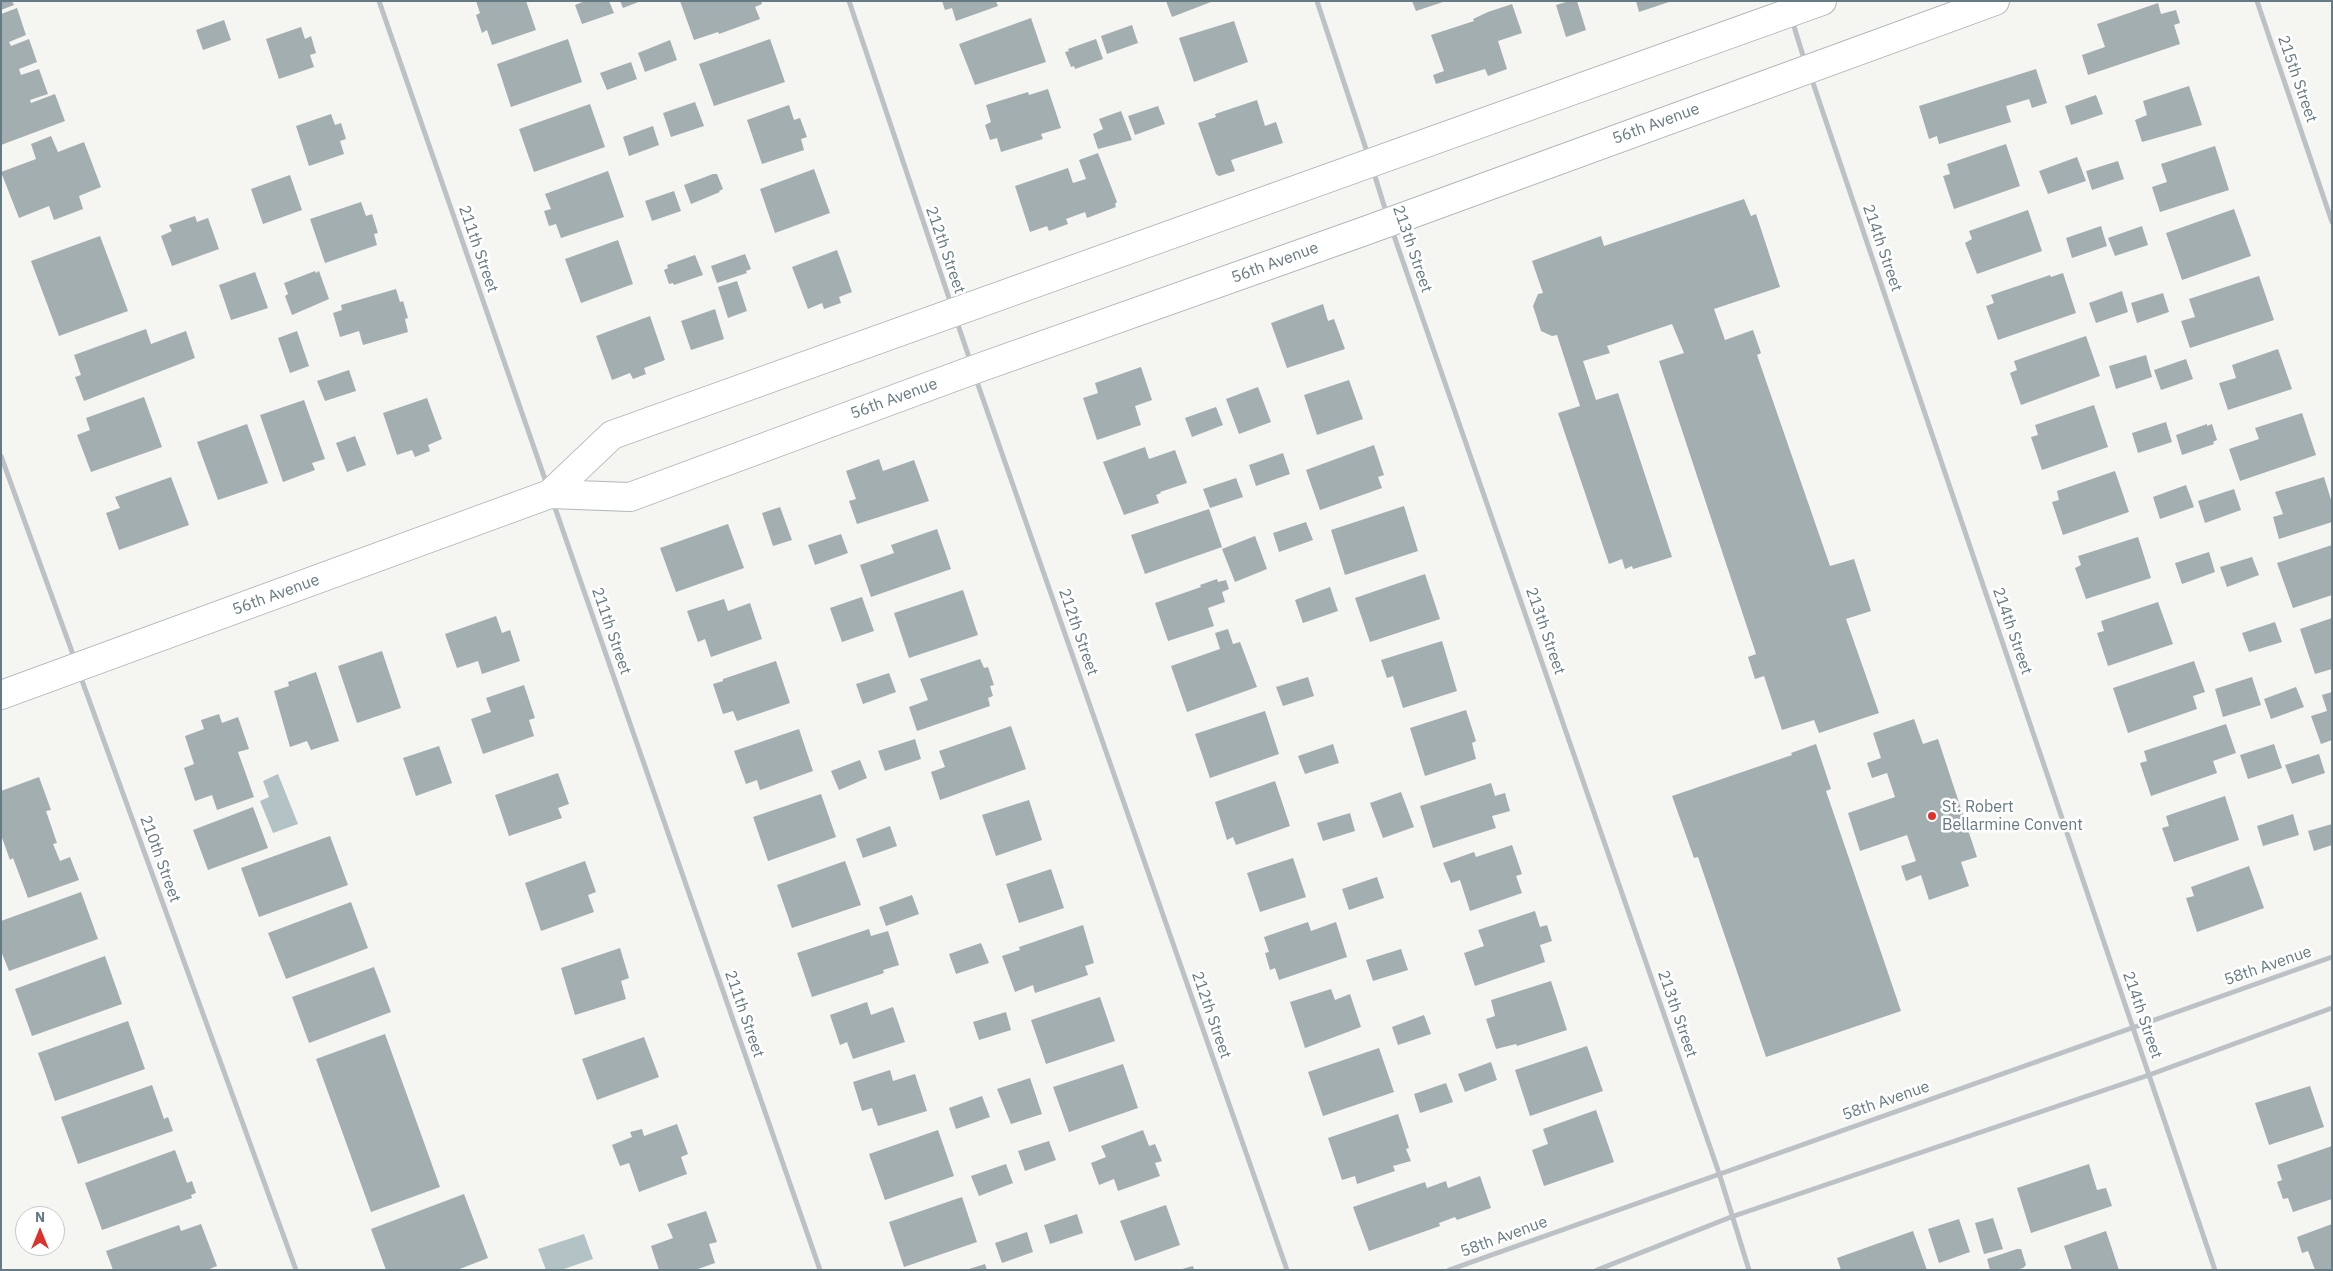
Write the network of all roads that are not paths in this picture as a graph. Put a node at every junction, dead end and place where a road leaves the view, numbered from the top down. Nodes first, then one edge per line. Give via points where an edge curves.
1 (379, 1) edge
2 (849, 1) edge
3 (1317, 1) edge
4 (1822, 1) edge
5 (1996, 1) edge
6 (2257, 1) edge
7 (1788, 10) junction
8 (1808, 68) junction
9 (1370, 162) junction
10 (1389, 222) junction
11 (2332, 222) edge
12 (954, 313) junction
13 (973, 370) junction
14 (1, 456) edge
15 (550, 494) junction
16 (78, 669) junction
17 (1, 696) edge
18 (2332, 957) edge
19 (2332, 1008) edge
20 (2133, 1027) junction
21 (2149, 1075) junction
22 (1719, 1173) junction
23 (1732, 1217) junction
24 (296, 1270) edge
25 (820, 1270) edge
26 (1287, 1270) edge
27 (1449, 1270) edge
28 (1597, 1270) edge
29 (1749, 1270) edge
30 (2214, 1270) edge

1 - 15 street, 211th Street
2 - 12 street, 212th Street
3 - 9 street, 213th Street
4 - 7 street, 56th Avenue
5 - 8 street, 56th Avenue
6 - 11 street, 215th Street
7 - 8 street, 214th Street
7 - 9 street, 56th Avenue
8 - 10 street, 56th Avenue
8 - 20 street, 214th Street
9 - 10 street, 213th Street
9 - 12 street, 56th Avenue
10 - 13 street, 56th Avenue
10 - 22 street, 213th Street
12 - 13 street, 212th Street
12 - 15 street, 56th Avenue via 612,435
13 - 15 street, 56th Avenue via 630,497
13 - 26 street, 212th Street
14 - 16 street, 210th Street
15 - 16 street, 56th Avenue
15 - 25 street, 211th Street
16 - 17 street, 56th Avenue
16 - 24 street, 210th Street
18 - 20 street, 58th Avenue
19 - 21 street
20 - 21 street, 214th Street
20 - 22 street, 58th Avenue
21 - 23 street
21 - 30 street, 214th Street
22 - 23 street, 213th Street
22 - 27 street, 58th Avenue
23 - 28 street
23 - 29 street, 213th Street

